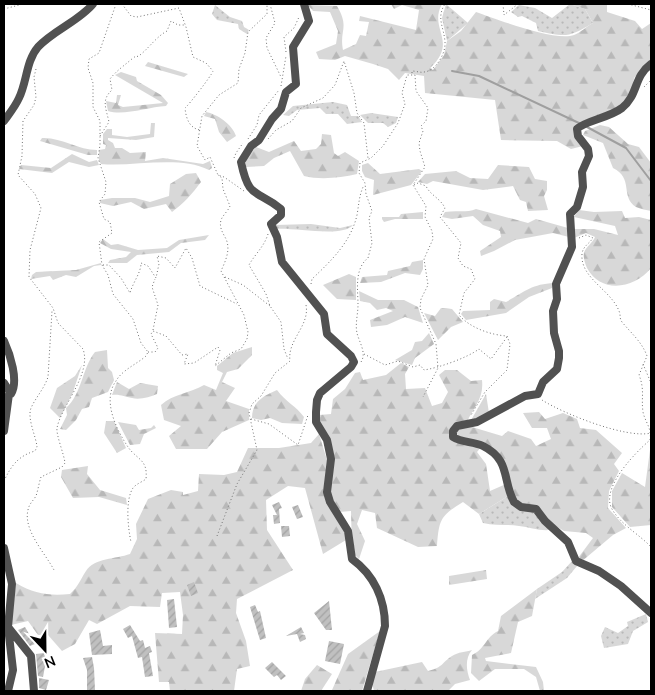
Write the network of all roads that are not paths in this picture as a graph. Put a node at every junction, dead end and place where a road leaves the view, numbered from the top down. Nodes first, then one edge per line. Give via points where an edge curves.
1 (94, 4) edge
2 (304, 6) edge
3 (651, 64) edge
4 (4, 121) edge
5 (4, 341) edge
6 (4, 383) edge
7 (9, 394) junction
8 (4, 431) edge
9 (4, 548) edge
10 (651, 613) edge
11 (8, 627) junction
12 (8, 691) edge
13 (34, 691) edge
14 (366, 691) edge

1 - 4 street via 37,48 26,72 20,97
2 - 14 street via 309,21 294,46 296,84 286,92 281,109 241,162 247,186 281,209 281,215 270,224 277,237 282,262 297,278 308,300 324,314 327,334 354,362 320,393 316,422 327,440 331,459 327,492 330,502 348,531 352,559 365,568 377,587 385,618
3 - 10 street via 637,78 632,98 622,108 612,115 581,124 577,129 589,156 582,172 583,187 577,207 570,214 570,256 556,284 557,299 553,310 559,350 557,369 543,382 538,394 525,396 477,422 457,426 453,431 453,437 459,441 480,445 504,464 514,502 521,507 536,509 568,542 576,561 621,586
5 - 7 street via 13,377 13,392
6 - 7 street
7 - 8 street
9 - 11 street via 12,584
11 - 12 street via 13,670
11 - 13 street via 31,656

